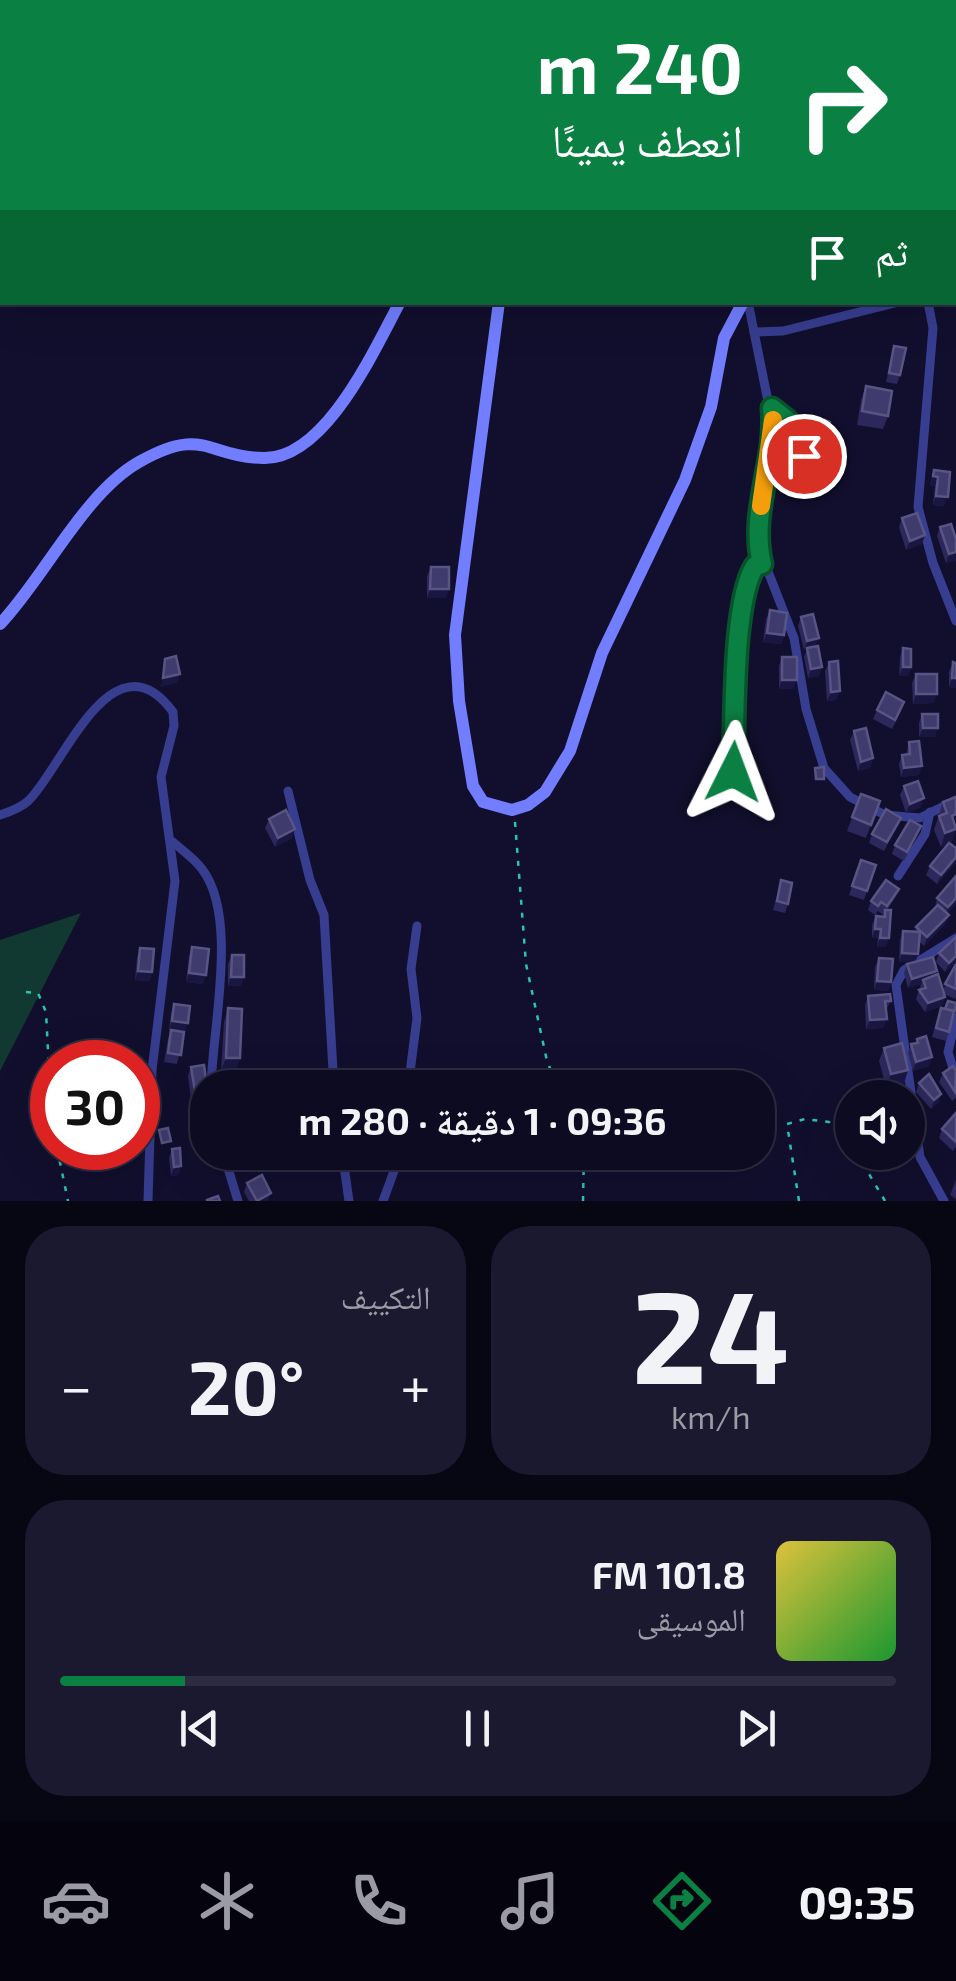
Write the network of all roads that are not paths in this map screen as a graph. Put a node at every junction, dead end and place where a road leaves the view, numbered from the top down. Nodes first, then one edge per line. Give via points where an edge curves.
1 (398, 305) edge
2 (499, 305) edge
3 (744, 305) edge
4 (747, 305) edge
5 (888, 305) edge
6 (929, 305) edge
7 (754, 332) junction
8 (772, 408) junction
9 (813, 455) dead end
10 (762, 564) junction
11 (956, 620) edge
12 (0, 624) edge
13 (733, 772) dead end
14 (288, 791) dead end
15 (956, 800) edge
16 (931, 810) junction
17 (0, 815) edge
18 (173, 842) junction
19 (898, 876) dead end
20 (417, 926) dead end
21 (956, 938) edge
22 (956, 1018) edge
23 (212, 1070) edge
24 (333, 1070) edge
25 (410, 1070) edge
26 (956, 1078) edge
27 (229, 1170) edge
28 (345, 1170) edge
29 (395, 1170) edge
30 (148, 1201) edge
31 (238, 1201) edge
32 (349, 1201) edge
33 (383, 1201) edge
34 (944, 1201) edge

1 - 12 street via 337,411 304,442 264,458 197,443 133,465
2 - 3 street via 455,635 473,786 484,802 512,810 545,792 570,751 602,653 685,480 711,407 724,338
4 - 7 street
5 - 7 street
6 - 11 street via 933,328 918,506
7 - 8 street
8 - 9 street via 787,420 813,465
8 - 10 street via 759,520
10 - 13 street via 748,576
10 - 16 street via 794,638 824,768 850,797 884,815 905,820
14 - 24 street via 324,915
15 - 16 street
16 - 19 street via 925,834
17 - 18 street via 28,802 88,714 126,689 151,692 173,712 160,777
18 - 23 street via 202,868 218,913
18 - 30 street via 175,881 148,1118
20 - 25 street
21 - 34 street via 904,970 896,986 920,1157
22 - 26 street via 948,1052
27 - 31 street
28 - 32 street
29 - 33 street

